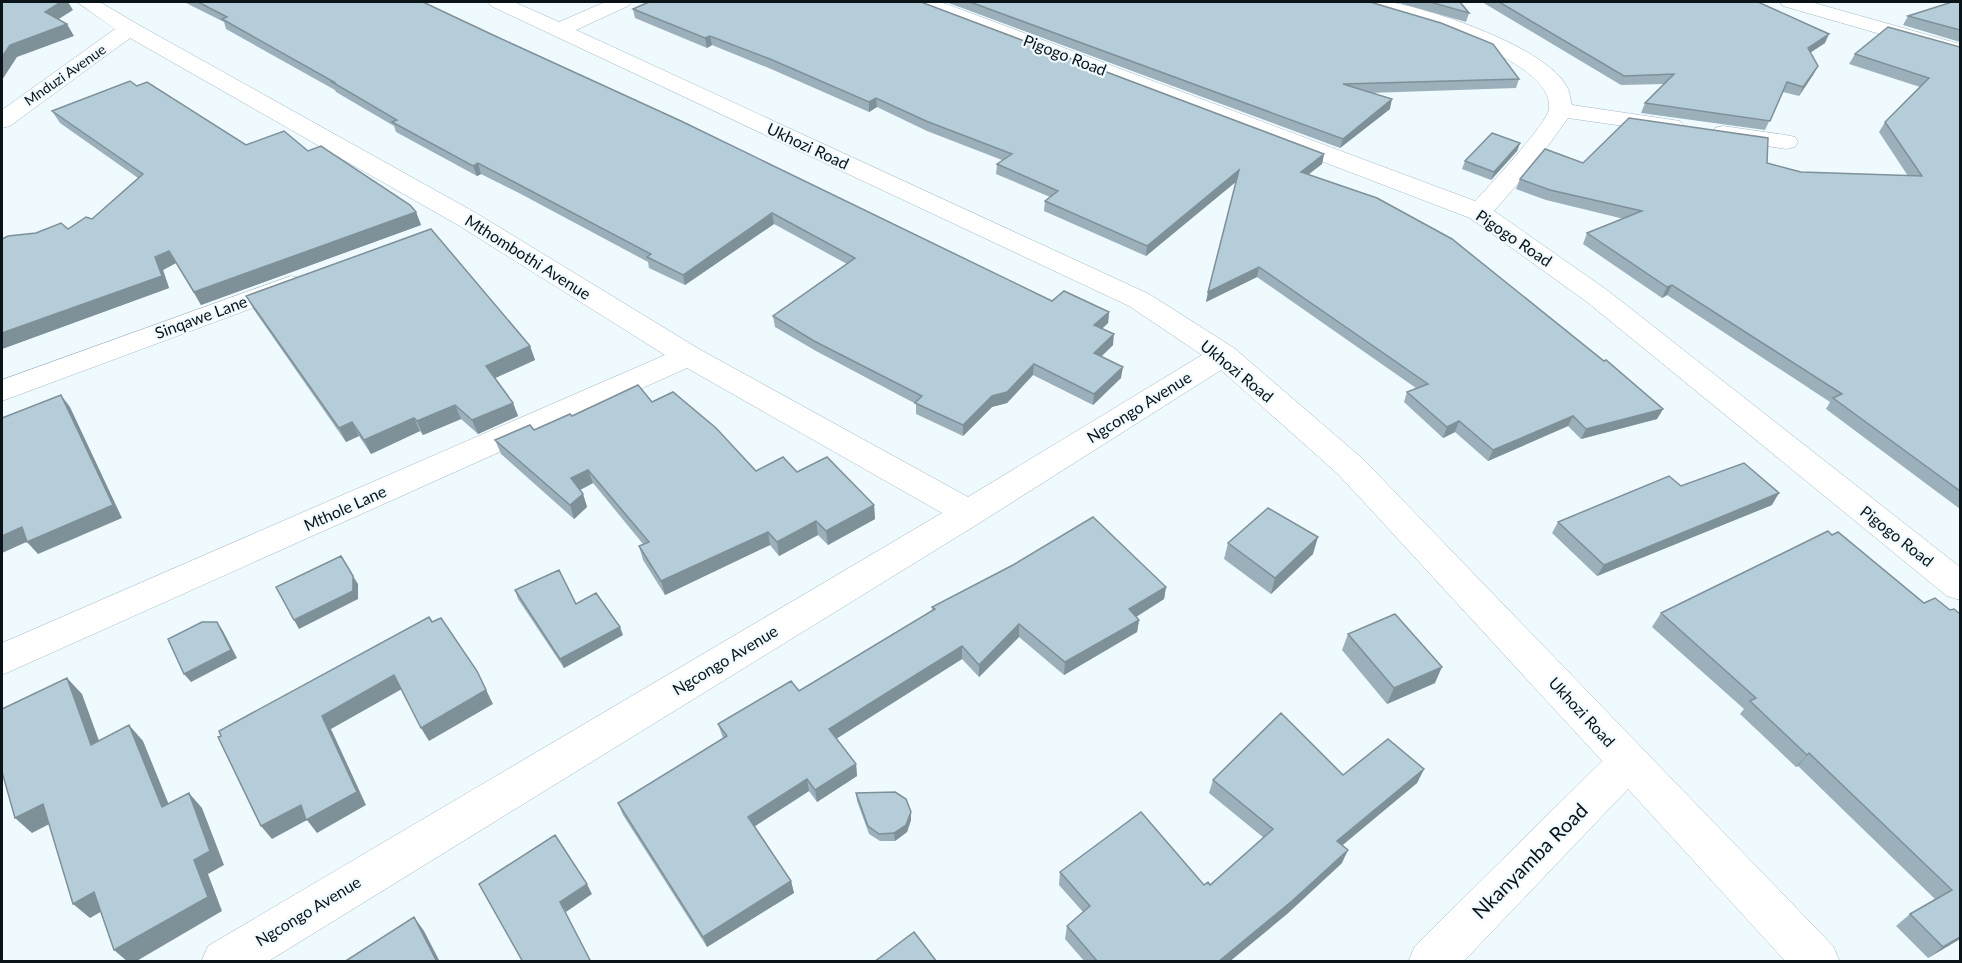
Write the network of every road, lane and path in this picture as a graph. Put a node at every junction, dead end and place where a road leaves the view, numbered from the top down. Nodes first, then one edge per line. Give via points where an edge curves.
1 (87, 2) edge
2 (498, 2) edge
3 (621, 2) edge
4 (923, 2) edge
5 (1368, 2) edge
6 (1790, 2) edge
7 (1830, 6) edge
8 (129, 29) junction
9 (559, 30) junction
10 (1960, 51) edge
11 (1561, 110) junction
12 (2, 121) edge
13 (1786, 142) dead end
14 (1479, 212) junction
15 (467, 219) junction
16 (434, 231) edge
17 (312, 276) edge
18 (1223, 355) junction
19 (688, 356) junction
20 (2, 391) edge
21 (969, 513) junction
22 (1960, 586) edge
23 (2, 660) edge
24 (1629, 761) junction
25 (224, 962) edge
26 (1431, 962) edge
27 (1817, 962) edge

1 - 8 street, Mthombothi Avenue
2 - 9 street, Ukhozi Road
3 - 9 street
4 - 14 street, Pigogo Road
5 - 11 street via 1494,42 1537,67 1549,79 1560,99
6 - 7 street
7 - 10 street
8 - 12 street, Mnduzi Avenue
8 - 15 street, Mthombothi Avenue
9 - 18 street, Ukhozi Road via 1140,300
11 - 13 street
11 - 14 street via 1535,150
14 - 22 street, Pigogo Road via 1597,296
15 - 16 street
15 - 19 street, Mthombothi Avenue
17 - 20 street, Sinqawe Lane
18 - 21 street, Ngcongo Avenue
18 - 24 street, Ukhozi Road via 1351,467
19 - 21 street, Mthombothi Avenue
19 - 23 street, Mthole Lane
21 - 25 street, Ngcongo Avenue
24 - 26 street, Nkanyamba Road
24 - 27 street, Ukhozi Road

